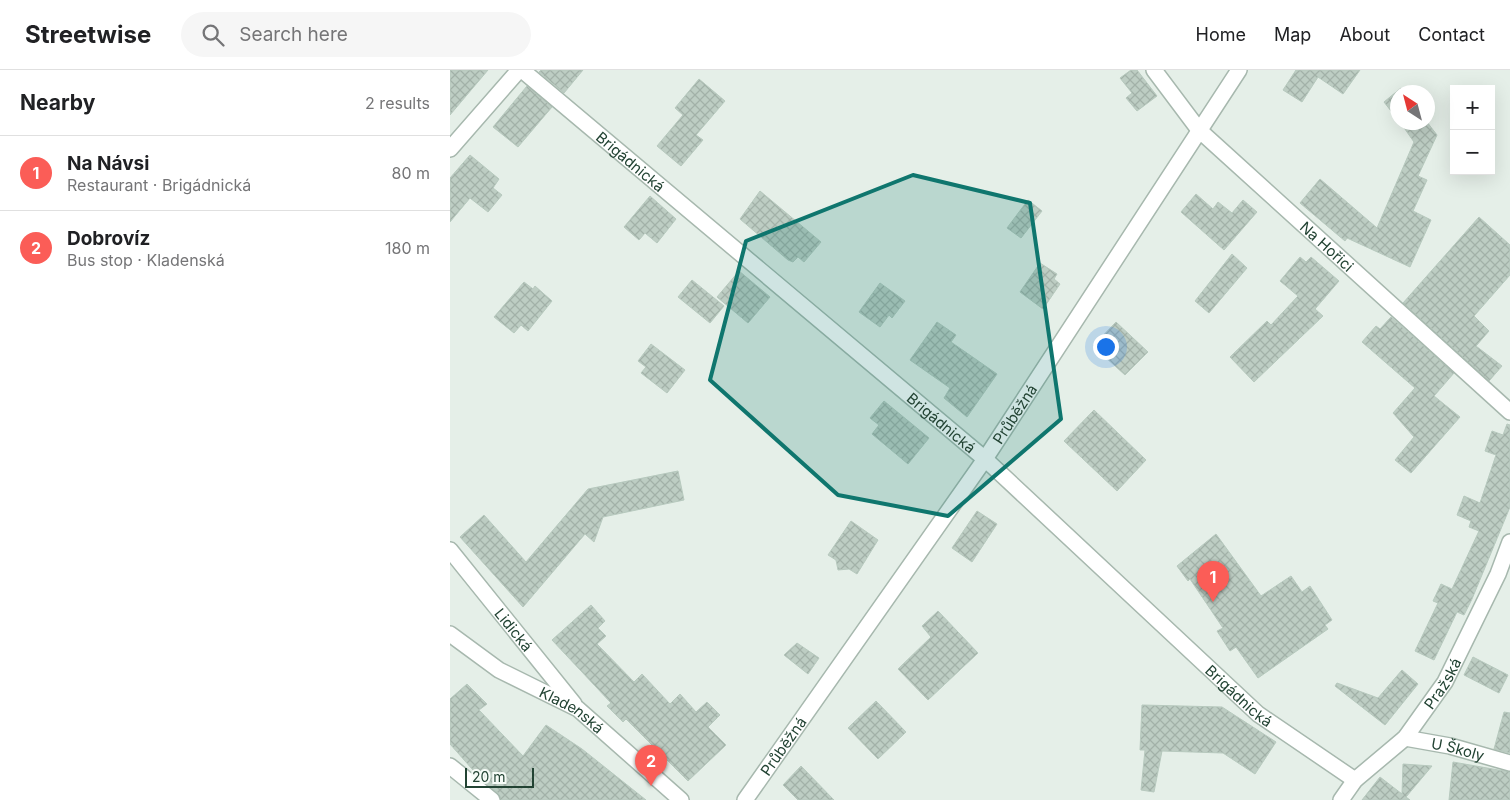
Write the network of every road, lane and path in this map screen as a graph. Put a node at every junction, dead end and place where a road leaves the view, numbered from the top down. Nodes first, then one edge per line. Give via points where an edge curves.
1 (521, 70) edge
2 (1154, 70) edge
3 (1239, 70) edge
4 (1199, 130) junction
5 (450, 149) edge
6 (1510, 412) edge
7 (985, 459) junction
8 (1510, 542) edge
9 (450, 550) edge
10 (450, 634) edge
11 (578, 709) junction
12 (1405, 738) junction
13 (1510, 763) edge
14 (450, 766) edge
15 (1355, 780) junction
16 (492, 800) edge
17 (681, 800) edge
18 (745, 800) edge
19 (1341, 800) edge

1 - 5 street
1 - 7 street, Brigádnická
2 - 4 street, Na Hořici
3 - 4 street, Průběžná
4 - 6 street, Na Hořici
4 - 7 street, Průběžná
7 - 15 street, Brigádnická via 1258,714
7 - 18 street, Průběžná
8 - 12 street, Pražská via 1498,574 1445,682
9 - 11 street, Lidická
10 - 11 street, Kladenská via 499,670
11 - 17 street, Kladenská
12 - 13 street, U Školy via 1450,746
12 - 15 street, Pražská
14 - 16 street
15 - 19 street, Pražská

